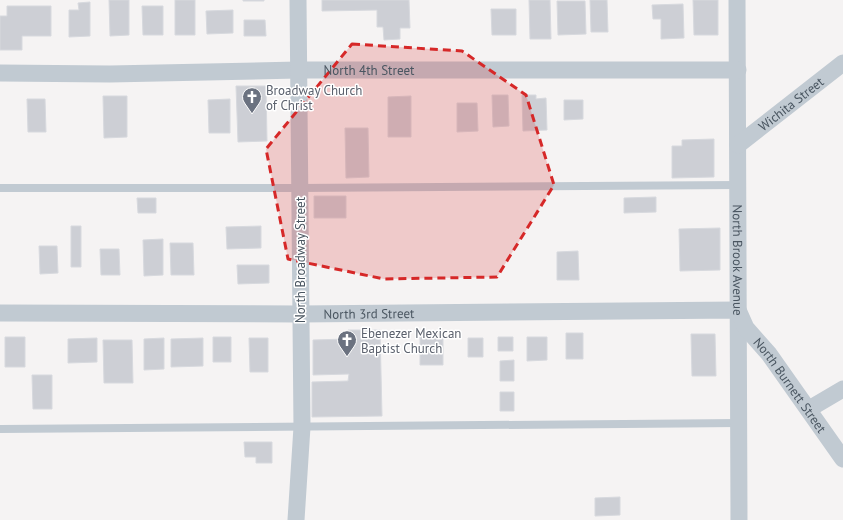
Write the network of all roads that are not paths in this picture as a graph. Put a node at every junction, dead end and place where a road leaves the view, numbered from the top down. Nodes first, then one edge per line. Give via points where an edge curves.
1 (298, 0) edge
2 (737, 0) edge
3 (843, 63) edge
4 (298, 70) junction
5 (738, 70) junction
6 (0, 74) edge
7 (738, 145) junction
8 (738, 185) junction
9 (0, 188) edge
10 (299, 188) junction
11 (738, 310) junction
12 (0, 313) edge
13 (300, 314) junction
14 (843, 389) edge
15 (808, 409) junction
16 (739, 423) junction
17 (302, 427) junction
18 (0, 430) edge
19 (843, 459) edge
20 (296, 520) edge
21 (739, 520) edge

1 - 4 street, North Broadway Street
2 - 5 street, North Brook Avenue
3 - 7 street, Wichita Street
4 - 5 street, North 4th Street
4 - 6 street, North 4th Street
4 - 10 street, North Broadway Street
5 - 7 street, North Brook Avenue
7 - 8 street, North Brook Avenue
8 - 10 lane
8 - 11 street, North Brook Avenue
9 - 10 lane
10 - 13 street, North Broadway Street
11 - 13 street, North 3rd Street
11 - 15 street, North Burnett Street via 746,328 769,354
11 - 16 street, North Brook Avenue
12 - 13 street, North 3rd Street
13 - 17 street, North Broadway Street
14 - 15 street
15 - 19 street, North Burnett Street
16 - 17 lane
16 - 21 street, North Brook Avenue
17 - 18 lane
17 - 20 street, North Broadway Street

